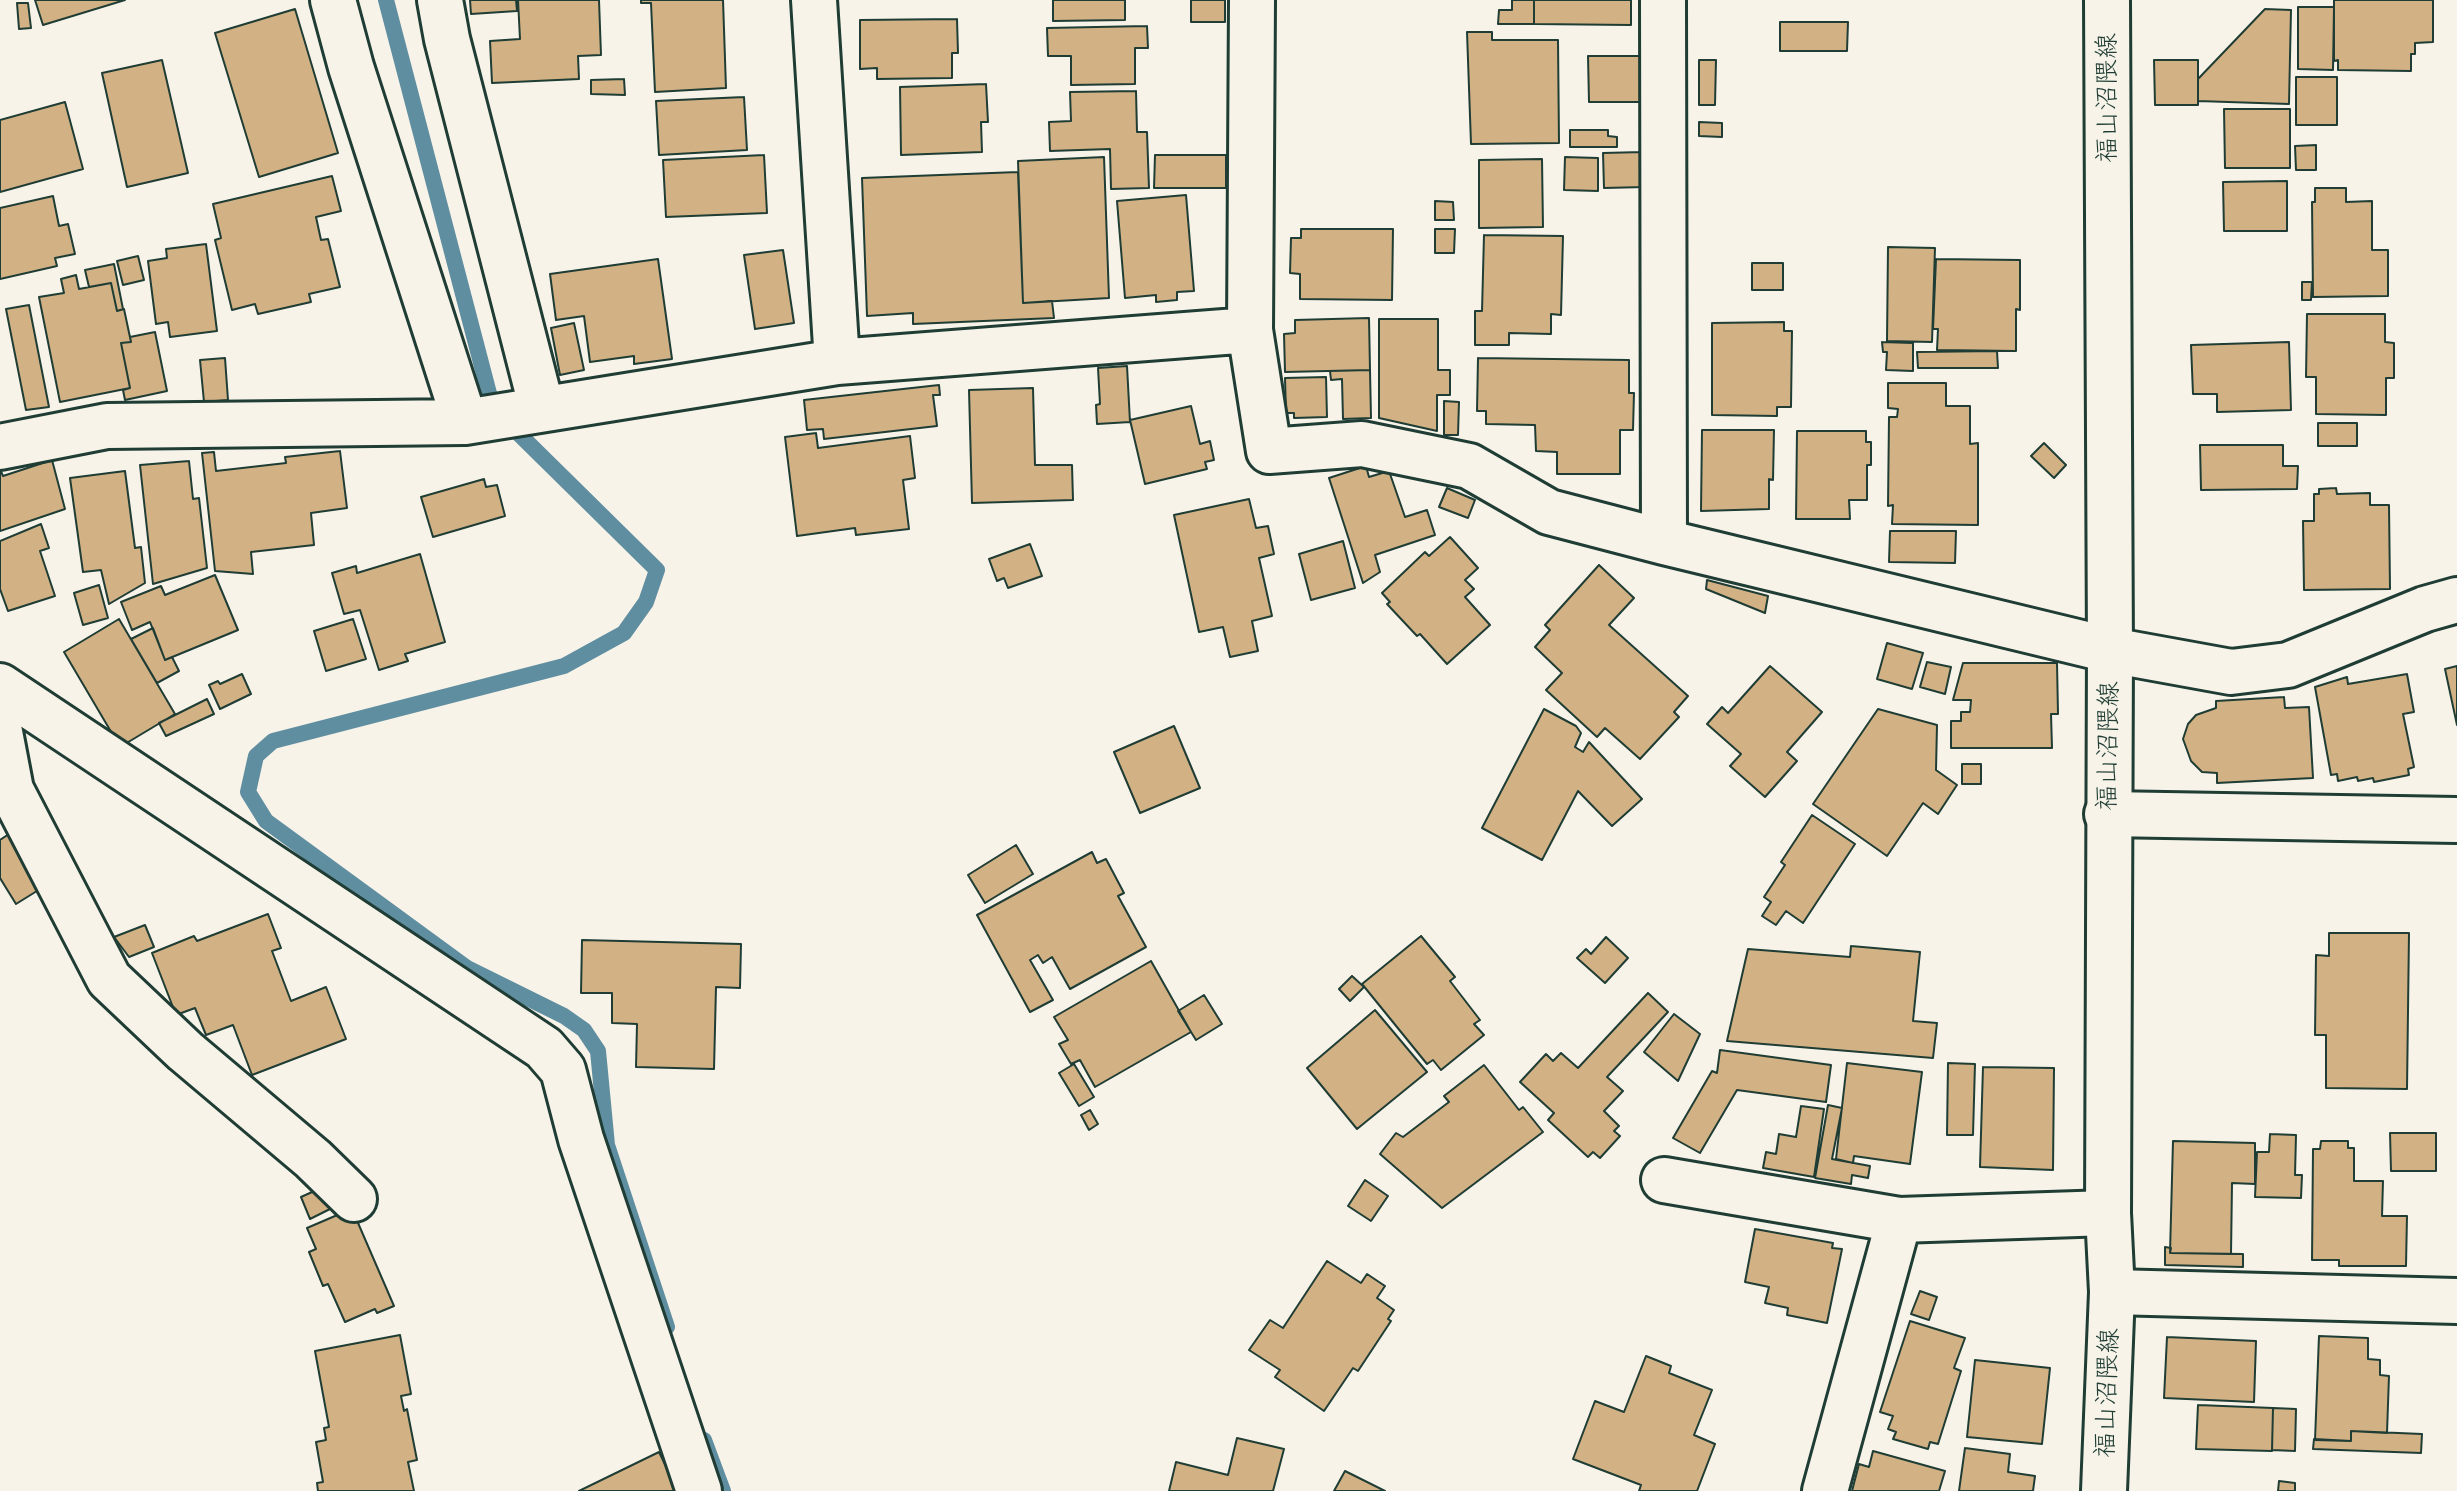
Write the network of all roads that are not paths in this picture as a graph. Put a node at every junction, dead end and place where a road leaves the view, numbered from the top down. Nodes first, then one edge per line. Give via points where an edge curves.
1 (333, 0) edge
2 (440, 0) edge
3 (814, 0) edge
4 (1252, 0) edge
5 (1663, 0) edge
6 (2107, 0) edge
7 (1250, 330) junction
8 (837, 362) junction
9 (505, 416) junction
10 (0, 447) edge
11 (1664, 542) junction
12 (2457, 600) edge
13 (2110, 650) junction
14 (0, 686) edge
15 (0, 732) edge
16 (6, 791) edge
17 (2107, 814) junction
18 (2457, 820) edge
19 (1664, 1180) dead end
20 (354, 1199) dead end
21 (2108, 1213) junction
22 (1899, 1220) junction
23 (2112, 1292) junction
24 (2457, 1301) edge
25 (699, 1491) edge
26 (1825, 1491) edge
27 (2104, 1491) edge

1 - 9 street via 356,82
2 - 9 street
3 - 8 street
4 - 7 street
5 - 11 street
6 - 13 street, 福山沼隈線
7 - 8 street
7 - 11 street via 1269,451 1362,444 1469,466 1549,512
8 - 9 street
9 - 10 street via 107,426
11 - 13 street
12 - 13 street via 2288,665 2231,672
13 - 17 street, 福山沼隈線
14 - 25 street via 544,1048 563,1070 581,1139
15 - 16 street
16 - 20 street via 109,979
17 - 18 street
17 - 21 street, 福山沼隈線
19 - 22 street
21 - 22 street
21 - 23 street, 福山沼隈線
22 - 26 street
23 - 24 street
23 - 27 street, 福山沼隈線

